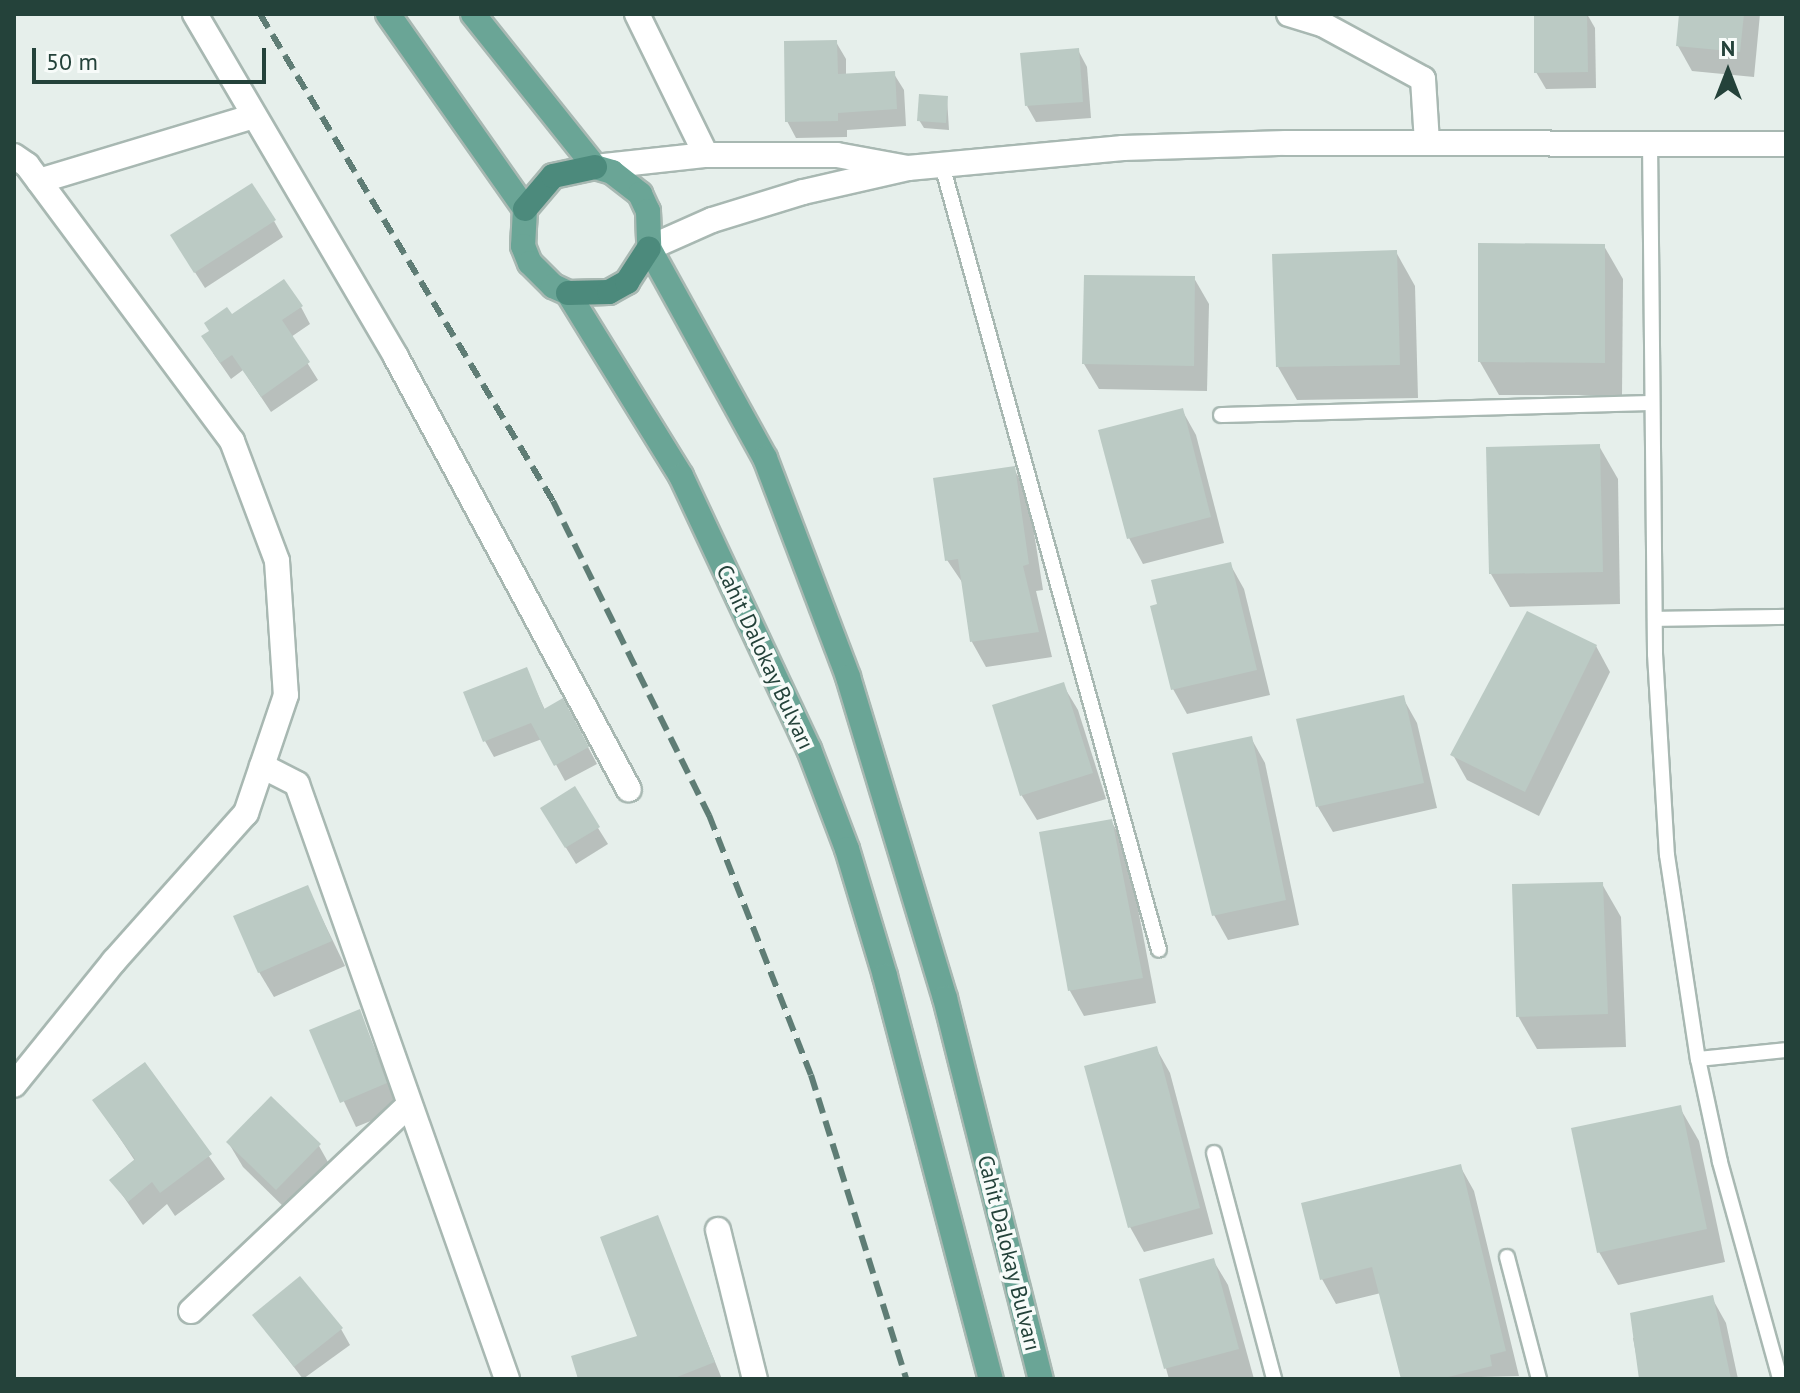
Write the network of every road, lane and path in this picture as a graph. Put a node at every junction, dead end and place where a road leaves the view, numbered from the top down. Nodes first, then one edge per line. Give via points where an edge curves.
1 (195, 14) edge
2 (388, 14) edge
3 (473, 14) edge
4 (637, 14) edge
5 (1289, 14) edge
6 (251, 117) junction
7 (1650, 140) junction
8 (1427, 143) junction
9 (1786, 144) edge
10 (706, 155) junction
11 (14, 156) edge
12 (942, 165) junction
13 (595, 167) junction
14 (908, 168) junction
15 (39, 181) junction
16 (525, 209) junction
17 (649, 248) junction
18 (568, 293) junction
19 (1652, 403) junction
20 (1221, 415) dead end
21 (1786, 617) edge
22 (1655, 619) junction
23 (262, 766) junction
24 (629, 789) dead end
25 (1159, 950) dead end
26 (1786, 1050) edge
27 (1698, 1059) junction
28 (14, 1085) edge
29 (408, 1106) junction
30 (1214, 1153) dead end
31 (718, 1230) dead end
32 (1507, 1257) dead end
33 (191, 1311) dead end
34 (507, 1379) edge
35 (755, 1379) edge
36 (991, 1379) edge
37 (1041, 1379) edge
38 (1274, 1379) edge
39 (1539, 1379) edge
40 (1780, 1379) edge

1 - 6 street
2 - 16 main road
3 - 13 main road, Cahit Dalokay Bulvarı
4 - 10 street
5 - 8 street via 1322,24 1423,79
6 - 15 street
6 - 24 street via 396,357
7 - 8 street
7 - 9 street
7 - 19 lane
8 - 12 street via 1123,148
10 - 13 street
10 - 14 street via 837,155
11 - 15 street
12 - 14 street
12 - 25 lane
13 - 16 highway via 553,176
13 - 17 main road, Cahit Dalokay Bulvarı via 612,172 640,194 648,211
14 - 17 street via 712,220
15 - 23 street via 232,441 277,561 286,695
16 - 18 main road, Cahit Dalokay Bulvarı via 523,246 530,263
17 - 18 highway via 627,282 609,292
17 - 37 main road, Cahit Dalokay Bulvarı via 765,458 848,677 945,998
18 - 36 main road, Cahit Dalokay Bulvarı via 681,476 809,749 847,849 885,976
19 - 20 lane
19 - 22 lane
21 - 22 lane
22 - 27 lane via 1667,855
23 - 28 street via 246,813 114,961
23 - 29 street via 297,784
26 - 27 lane
27 - 40 lane via 1727,1190
29 - 33 street
29 - 34 street
30 - 38 lane
31 - 35 street
32 - 39 lane

